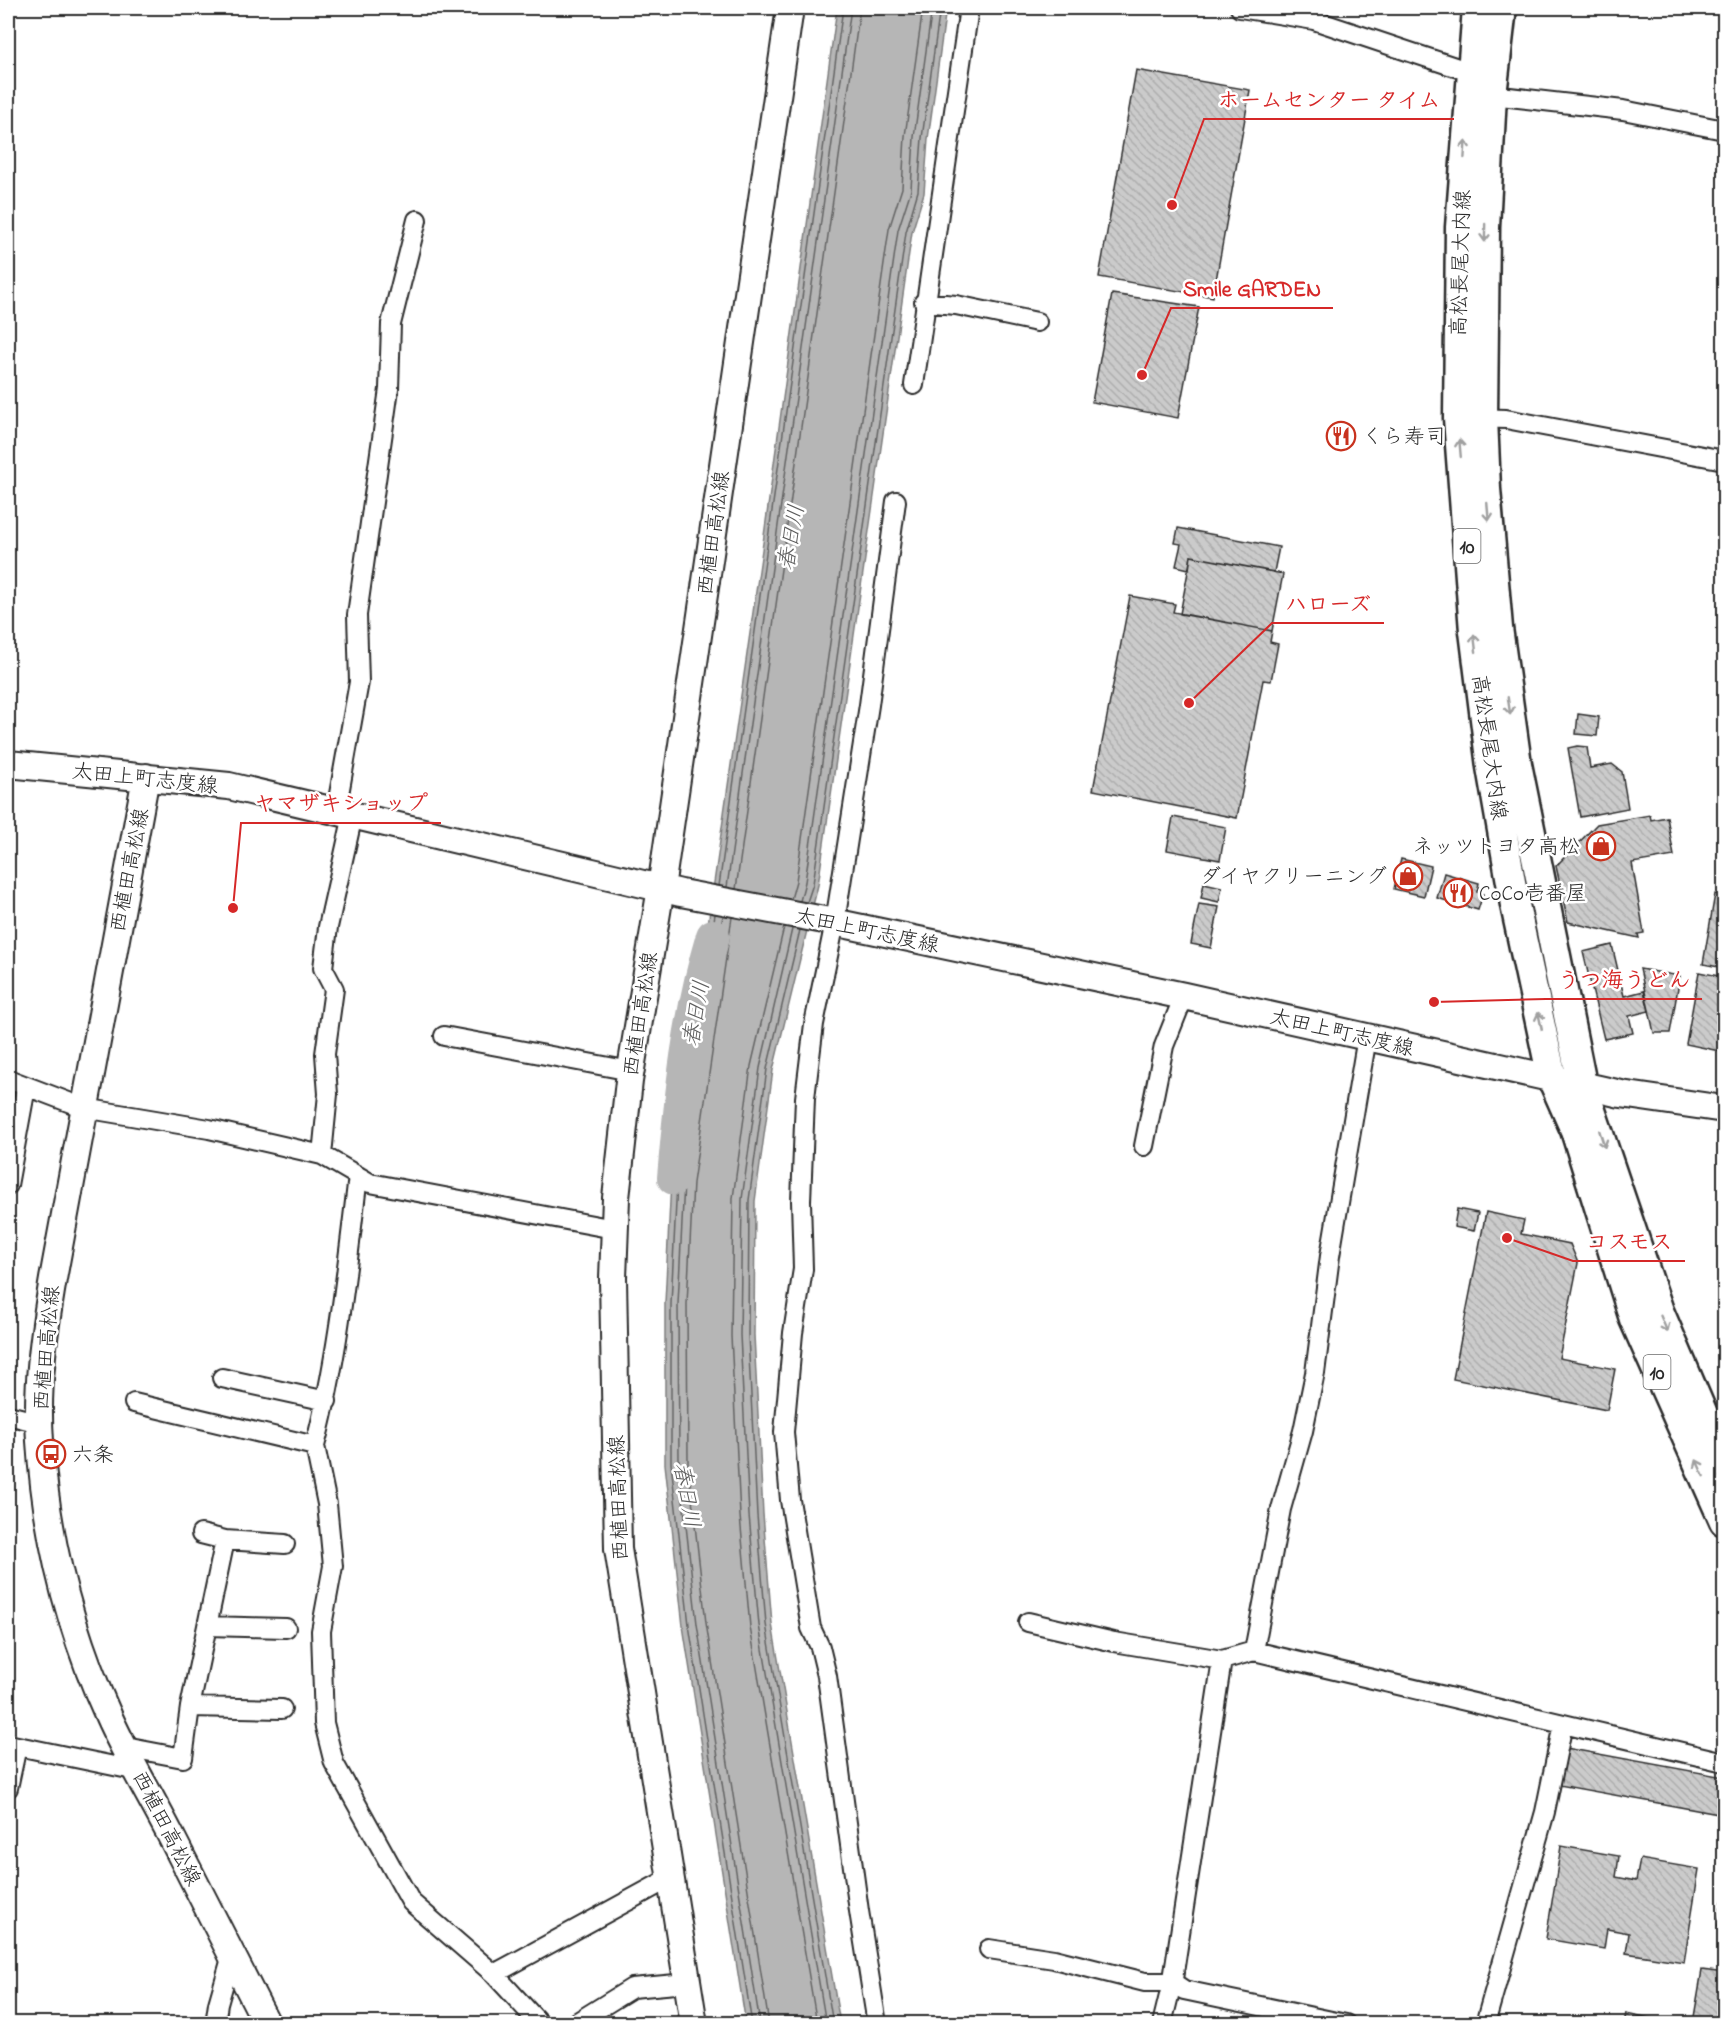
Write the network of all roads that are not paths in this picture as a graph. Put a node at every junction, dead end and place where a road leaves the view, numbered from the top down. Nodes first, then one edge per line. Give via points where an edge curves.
1 (790, 8) edge
2 (969, 8) edge
3 (1240, 8) edge
4 (1477, 8) edge
5 (1502, 8) edge
6 (1470, 72) junction
7 (1492, 95) junction
8 (1725, 130) edge
9 (417, 220) dead end
10 (924, 302) junction
11 (1037, 322) dead end
12 (914, 385) dead end
13 (1470, 418) junction
14 (1725, 460) edge
15 (896, 501) dead end
16 (8, 764) edge
17 (146, 777) junction
18 (344, 813) junction
19 (671, 891) junction
20 (830, 921) junction
21 (1184, 996) junction
22 (444, 1036) dead end
23 (1367, 1037) junction
24 (631, 1071) junction
25 (1552, 1078) junction
26 (8, 1079) edge
27 (1582, 1084) junction
28 (26, 1088) junction
29 (84, 1108) junction
30 (1725, 1109) edge
31 (13, 1122) edge
32 (1144, 1146) dead end
33 (322, 1155) junction
34 (358, 1176) junction
35 (8, 1185) edge
36 (615, 1229) junction
37 (222, 1378) dead end
38 (327, 1401) junction
39 (134, 1403) dead end
40 (8, 1417) edge
41 (40, 1423) junction
42 (315, 1446) junction
43 (1725, 1462) edge
44 (1725, 1521) edge
45 (201, 1534) dead end
46 (225, 1540) junction
47 (285, 1544) dead end
48 (1028, 1622) dead end
49 (207, 1626) junction
50 (286, 1628) dead end
51 (1254, 1652) junction
52 (1222, 1660) junction
53 (190, 1707) junction
54 (282, 1709) dead end
55 (1563, 1724) junction
56 (12, 1745) edge
57 (125, 1746) junction
58 (1725, 1762) edge
59 (138, 1771) junction
60 (8, 1788) edge
61 (670, 1878) junction
62 (989, 1949) dead end
63 (232, 1955) junction
64 (494, 1974) junction
65 (1173, 1982) junction
66 (687, 1983) junction
67 (215, 2024) edge
68 (267, 2024) edge
69 (540, 2024) edge
70 (574, 2024) edge
71 (694, 2024) edge
72 (877, 2024) edge
73 (1162, 2024) edge
74 (1346, 2024) edge
75 (1485, 2024) edge

1 - 19 main road, 西植田高松線
2 - 10 street
3 - 6 street via 1314,20
4 - 6 main road, 高松長尾大内線 / 10
5 - 7 main road, 高松長尾大内線 / 10
6 - 7 street
13 -> 6 main road, 高松長尾大内線 / 10 via 1460,227
7 - 8 street via 1623,110
7 -> 13 main road, 高松長尾大内線 / 10
9 - 18 street via 391,324 389,389 357,615 359,682
10 - 11 street
10 - 12 street
13 - 14 street via 1506,419
25 -> 13 main road, 高松長尾大内線 / 10 via 1515,906 1491,767 1474,631
13 -> 27 main road, 高松長尾大内線 / 10 via 1486,489 1498,628 1517,764
15 - 20 street via 869,705
16 - 17 main road, 太田上町志度線
17 - 18 main road, 太田上町志度線 via 229,786
17 - 29 main road, 西植田高松線
18 - 19 main road, 太田上町志度線
18 - 33 street via 323,968 334,988 325,1053 328,1094
19 - 20 main road, 太田上町志度線
19 - 24 main road, 西植田高松線
20 - 21 main road, 太田上町志度線
20 - 72 street via 806,1098 801,1201 803,1269 784,1432 790,1500 811,1628 827,1676
21 - 23 main road, 太田上町志度線
21 - 32 street via 1164,1046
22 - 24 street
23 - 25 main road, 太田上町志度線
23 - 51 street via 1315,1372 1281,1509
24 - 36 main road, 西植田高松線
25 - 27 main road, 太田上町志度線
44 -> 25 main road, 高松長尾大内線 / 10 via 1634,1318 1575,1130
26 - 28 street
27 - 30 main road, 太田上町志度線 via 1639,1098
27 -> 43 main road, 高松長尾大内線 / 10 via 1659,1311
28 - 29 street
28 - 31 street
29 - 33 street via 209,1129
29 - 41 main road, 西植田高松線 via 44,1332
31 - 35 street
33 - 34 street
34 - 36 street via 370,1183
34 - 38 street
36 - 61 main road, 西植田高松線 via 618,1549
37 - 38 street
38 - 42 street
39 - 42 street
40 - 41 street
41 - 57 main road, 西植田高松線 via 50,1525 63,1589 101,1698
42 - 64 street via 327,1504 333,1566 321,1631 324,1723 334,1763 411,1902
45 - 46 street
46 - 47 street
46 - 49 street
48 - 52 street via 1114,1642
49 - 50 street
49 - 53 street
51 - 52 street
51 - 55 street
52 - 65 street
53 - 54 street
53 - 57 street via 183,1758
55 - 58 street
55 - 75 street via 1545,1812
56 - 59 street
56 - 60 street
57 - 59 main road, 西植田高松線
59 - 63 main road, 西植田高松線
61 - 64 street
61 - 66 main road, 西植田高松線
62 - 65 street via 1054,1959 1145,1982
63 - 67 street
63 - 68 main road, 西植田高松線
64 - 69 street
65 - 73 street
65 - 74 street via 1184,1990
66 - 70 street via 632,1988
66 - 71 main road, 西植田高松線

